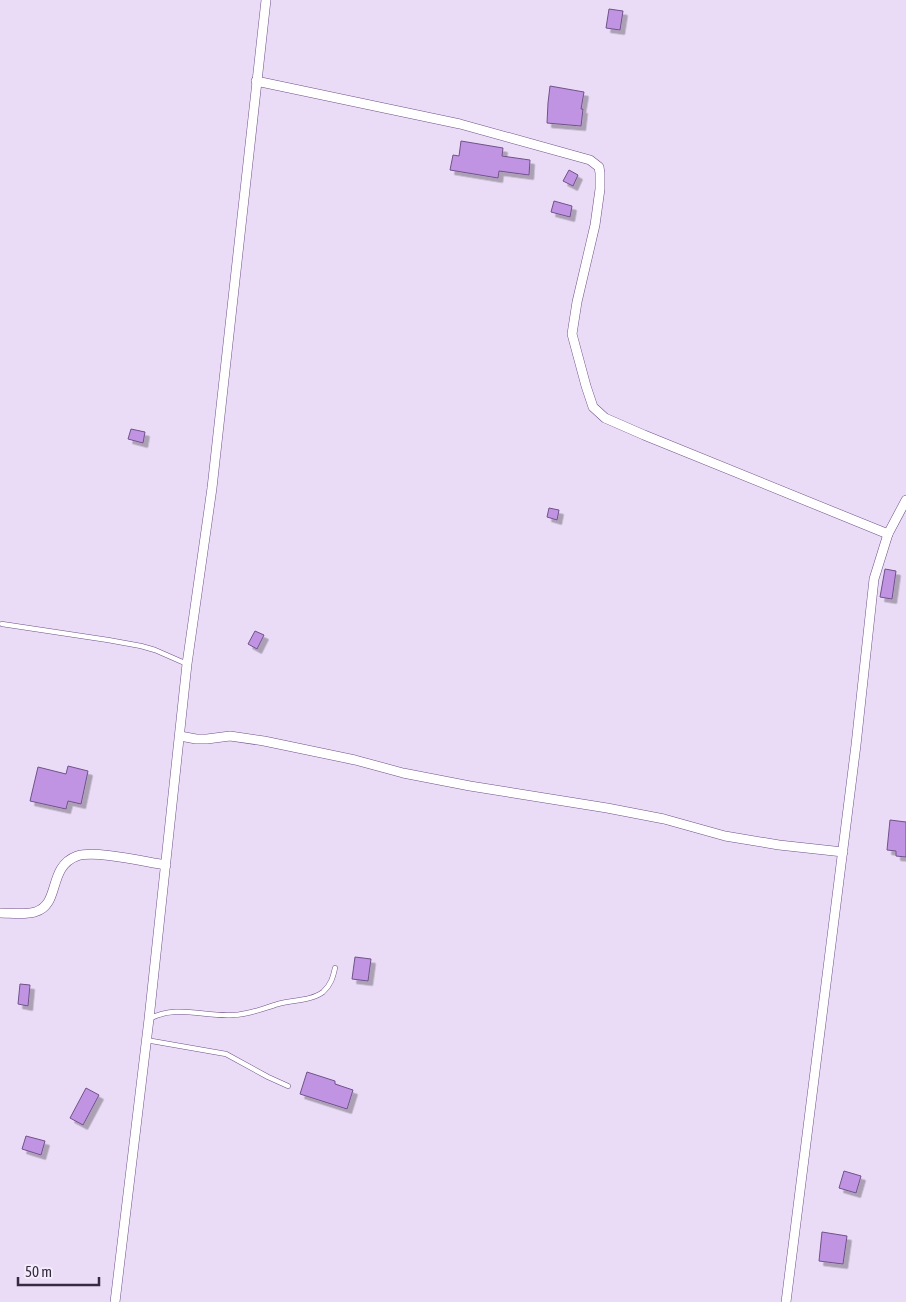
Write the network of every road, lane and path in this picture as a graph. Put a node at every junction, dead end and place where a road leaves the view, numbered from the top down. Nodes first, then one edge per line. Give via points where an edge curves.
1 (266, 0) edge
2 (256, 81) junction
3 (906, 500) edge
4 (888, 534) junction
5 (2, 624) dead end
6 (187, 664) junction
7 (180, 736) junction
8 (843, 852) junction
9 (166, 865) junction
10 (0, 914) edge
11 (335, 968) dead end
12 (149, 1019) junction
13 (146, 1040) junction
14 (288, 1086) dead end
15 (115, 1302) edge
16 (786, 1302) edge

1 - 2 street
2 - 4 street via 460,124 590,160 599,167 600,189 572,334 593,407 605,418 636,432
2 - 6 street via 212,488
3 - 4 street
4 - 8 street via 874,579
5 - 6 lane via 129,643
6 - 7 street
7 - 8 street via 208,739 230,736 264,741 403,773 664,819 726,836
7 - 9 street
8 - 16 street
9 - 10 street via 100,855 78,856 60,870 48,904 35,912
9 - 12 street
11 - 12 lane via 326,989 310,998 235,1015 168,1012
12 - 13 street
13 - 14 lane via 226,1054
13 - 15 street

